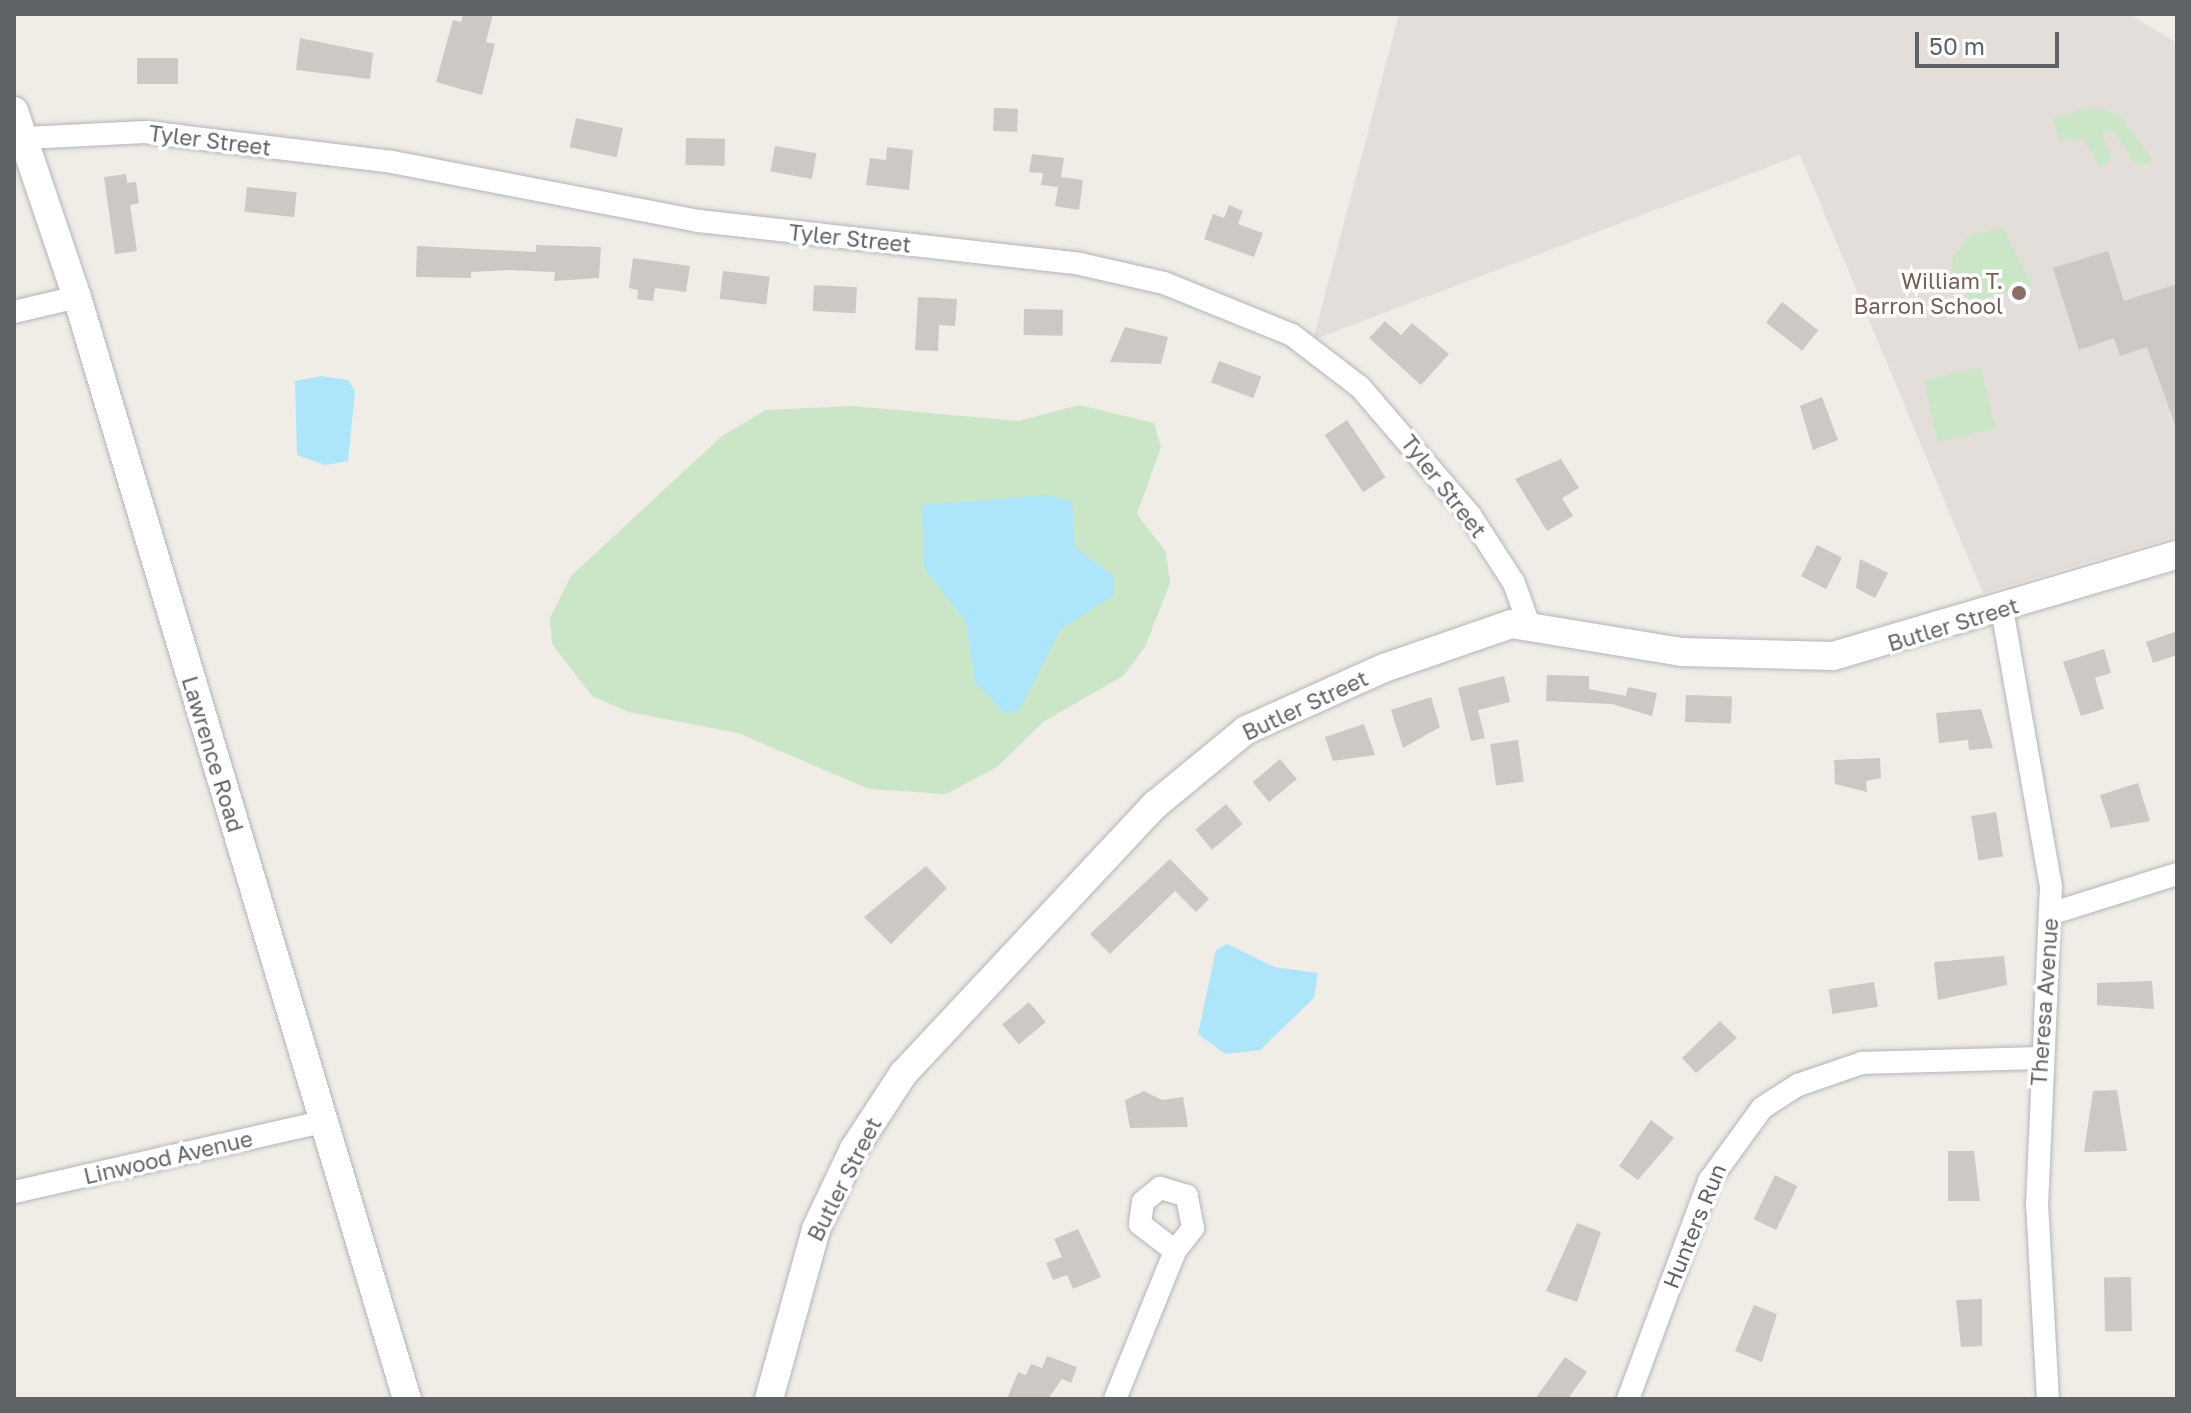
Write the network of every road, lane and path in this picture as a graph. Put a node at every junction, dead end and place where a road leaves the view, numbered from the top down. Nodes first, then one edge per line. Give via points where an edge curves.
1 (14, 111) edge
2 (26, 138) junction
3 (77, 297) junction
4 (14, 312) edge
5 (2177, 555) edge
6 (2002, 609) junction
7 (1528, 622) junction
8 (2177, 874) edge
9 (2050, 914) junction
10 (2038, 1058) junction
11 (322, 1122) junction
12 (14, 1192) edge
13 (1175, 1251) dead end
14 (407, 1399) edge
15 (769, 1399) edge
16 (1115, 1399) edge
17 (1628, 1399) edge
18 (2048, 1399) edge

1 - 2 street, Lawrence Road
2 - 3 street, Lawrence Road
2 - 7 street, Tyler Street via 145,132 377,160 699,221 1080,264 1164,283 1292,335 1360,387 1470,515 1514,583
3 - 4 street
3 - 11 street, Lawrence Road
5 - 6 street, Butler Street
6 - 7 street, Butler Street via 1869,649 1801,659 1635,646
6 - 9 street, Theresa Avenue via 2047,841
7 - 15 street, Butler Street via 1450,643 1281,711 1214,752 1155,805 932,1040 877,1110 800,1271
8 - 9 street
9 - 10 street, Theresa Avenue
10 - 17 street, Hunters Run via 1862,1063 1798,1085 1762,1108 1709,1181
10 - 18 street, Theresa Avenue
11 - 12 street, Linwood Avenue
11 - 14 street, Lawrence Road
13 - 16 street

